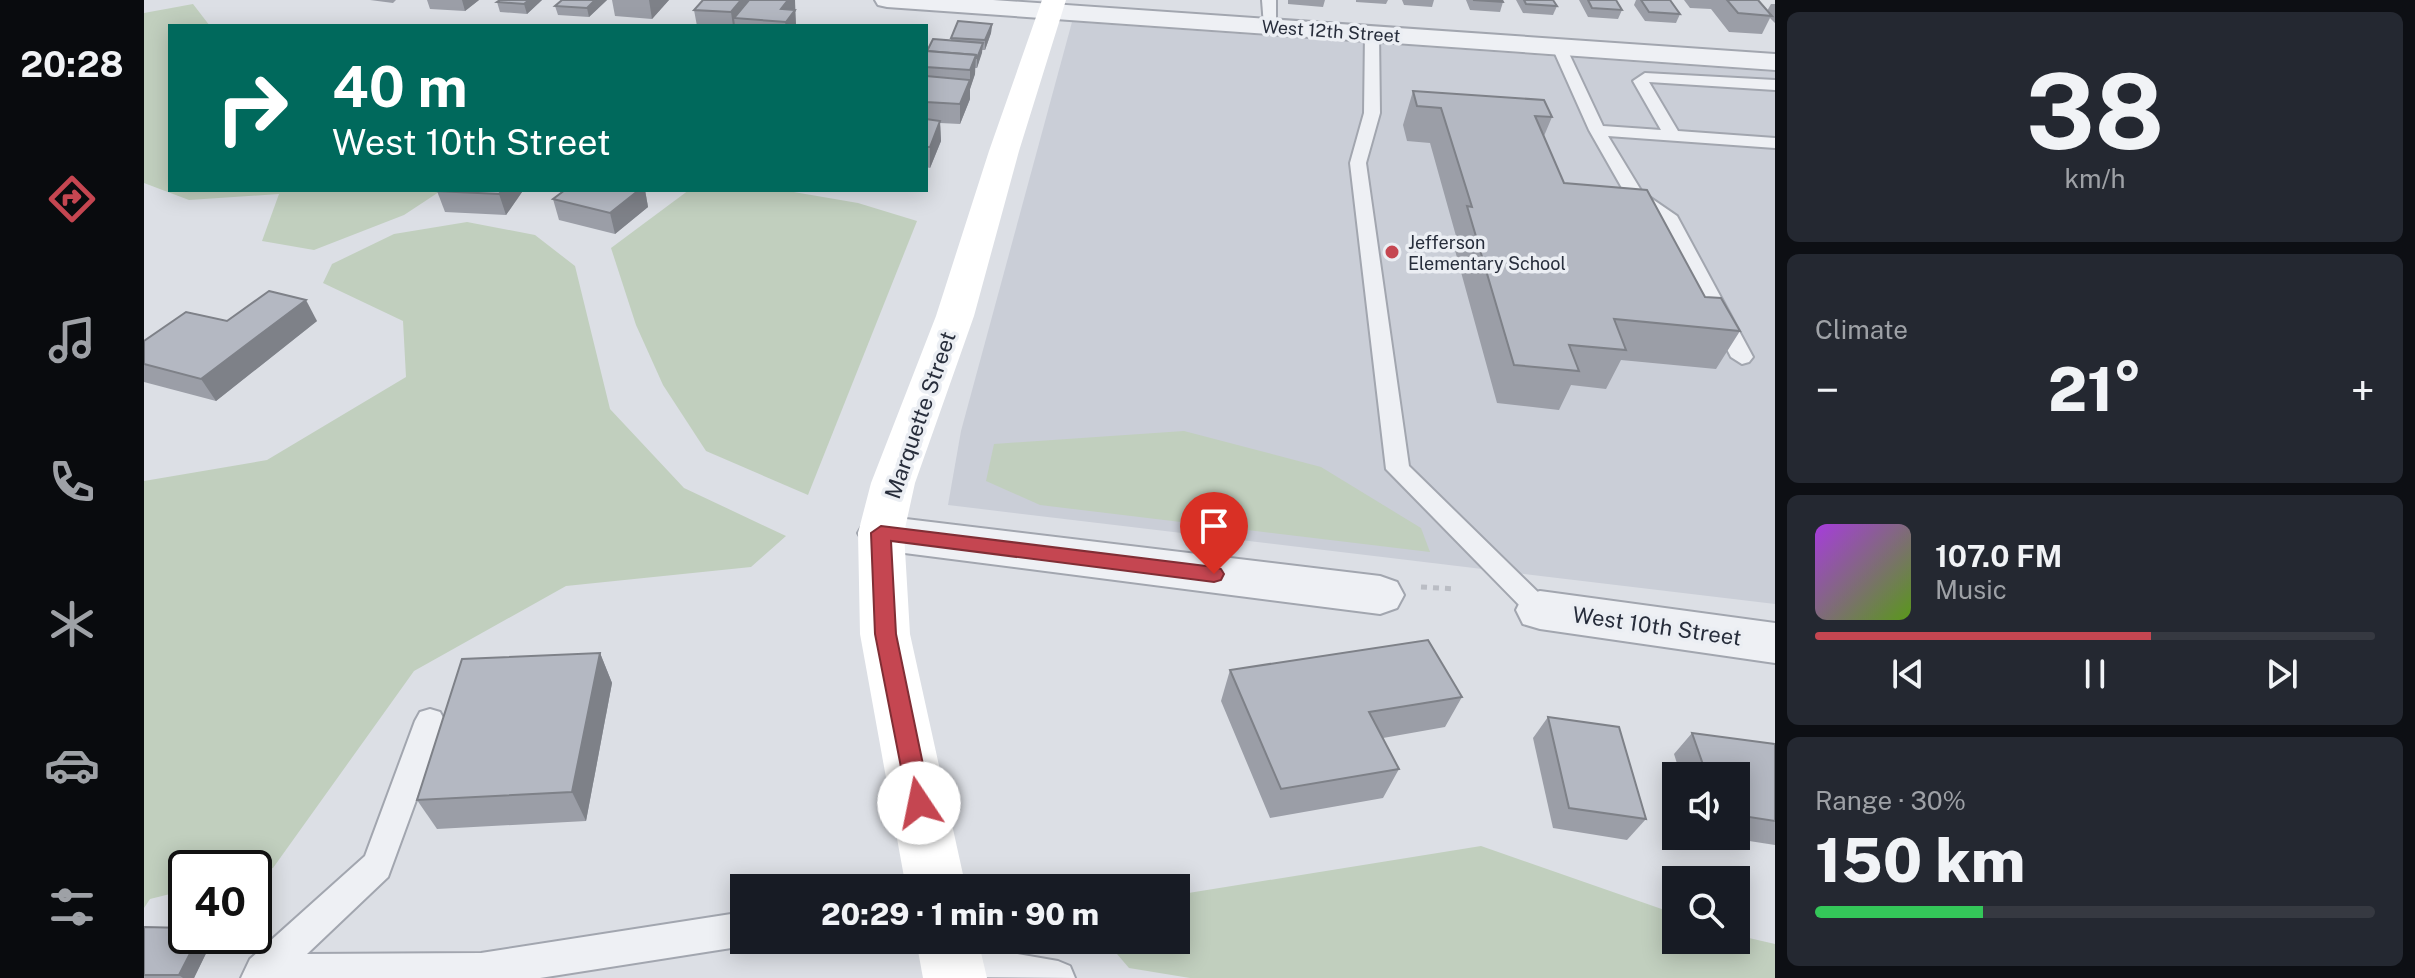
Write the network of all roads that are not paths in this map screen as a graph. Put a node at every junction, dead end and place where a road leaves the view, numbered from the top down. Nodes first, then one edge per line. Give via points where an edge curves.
1 (887, 0) edge
2 (1269, 0) edge
3 (1052, 6) edge
4 (1271, 26) junction
5 (1372, 33) junction
6 (1559, 47) junction
7 (1775, 62) edge
8 (1775, 85) edge
9 (1597, 130) junction
10 (1672, 135) junction
11 (1775, 143) edge
12 (1742, 357) dead end
13 (881, 533) junction
14 (1380, 595) dead end
15 (1540, 610) joint
16 (1775, 643) edge
17 (430, 721) dead end
18 (933, 874) edge
19 (730, 931) edge
20 (951, 959) edge
21 (259, 975) edge
22 (1058, 978) edge

1 - 3 street, West 12th Street
2 - 4 lane
3 - 4 street, West 12th Street
3 - 13 street, Marquette Street via 955,316 893,483
4 - 5 street, West 12th Street
5 - 6 street, West 12th Street
5 - 15 lane via 1372,113 1358,163 1398,469
6 - 7 street, West 12th Street
6 - 9 lane
8 - 10 lane via 1650,76 1641,81
9 - 10 lane
9 - 12 lane via 1635,195 1668,216
10 - 11 lane
13 - 14 street
13 - 18 street, Marquette Street via 885,634
15 - 16 street, West 10th Street
17 - 21 lane via 377,866
19 - 21 lane via 481,970
20 - 22 lane

